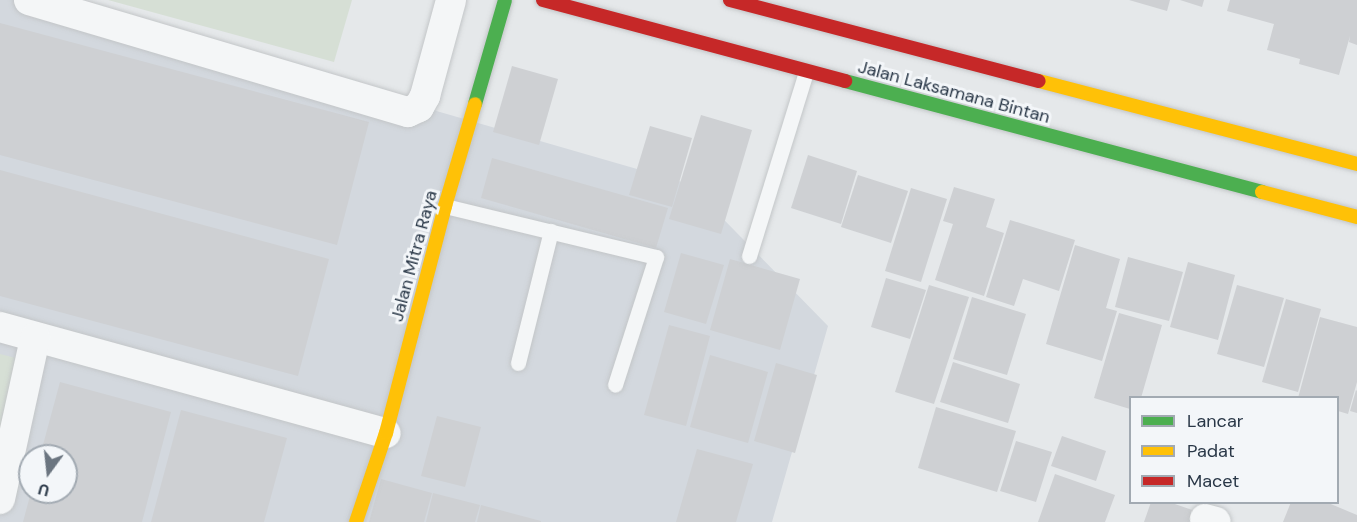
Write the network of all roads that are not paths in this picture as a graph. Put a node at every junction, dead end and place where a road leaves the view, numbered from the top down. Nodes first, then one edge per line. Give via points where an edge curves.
1 (29, 0) edge
2 (451, 0) edge
3 (505, 0) edge
4 (543, 0) edge
5 (730, 0) edge
6 (812, 53) dead end
7 (806, 72) junction
8 (1357, 164) edge
9 (445, 206) junction
10 (1357, 217) edge
11 (550, 231) junction
12 (748, 256) dead end
13 (0, 327) edge
14 (35, 338) junction
15 (519, 363) dead end
16 (615, 386) dead end
17 (386, 433) junction
18 (0, 499) edge
19 (356, 522) edge

1 - 2 street via 408,112 419,107 425,96
3 - 9 main road, Jalan Mitra Raya
4 - 7 main road, Jalan Laksamana Bintan
5 - 8 main road, Jalan Laksamana Bintan via 819,29
6 - 7 main road
7 - 10 main road, Jalan Laksamana Bintan
7 - 12 lane
9 - 11 lane
9 - 17 main road, Jalan Mitra Raya
11 - 15 lane
11 - 16 lane via 656,257
13 - 14 street
14 - 17 street
14 - 18 street
17 - 19 main road, Jalan Mitra Raya

